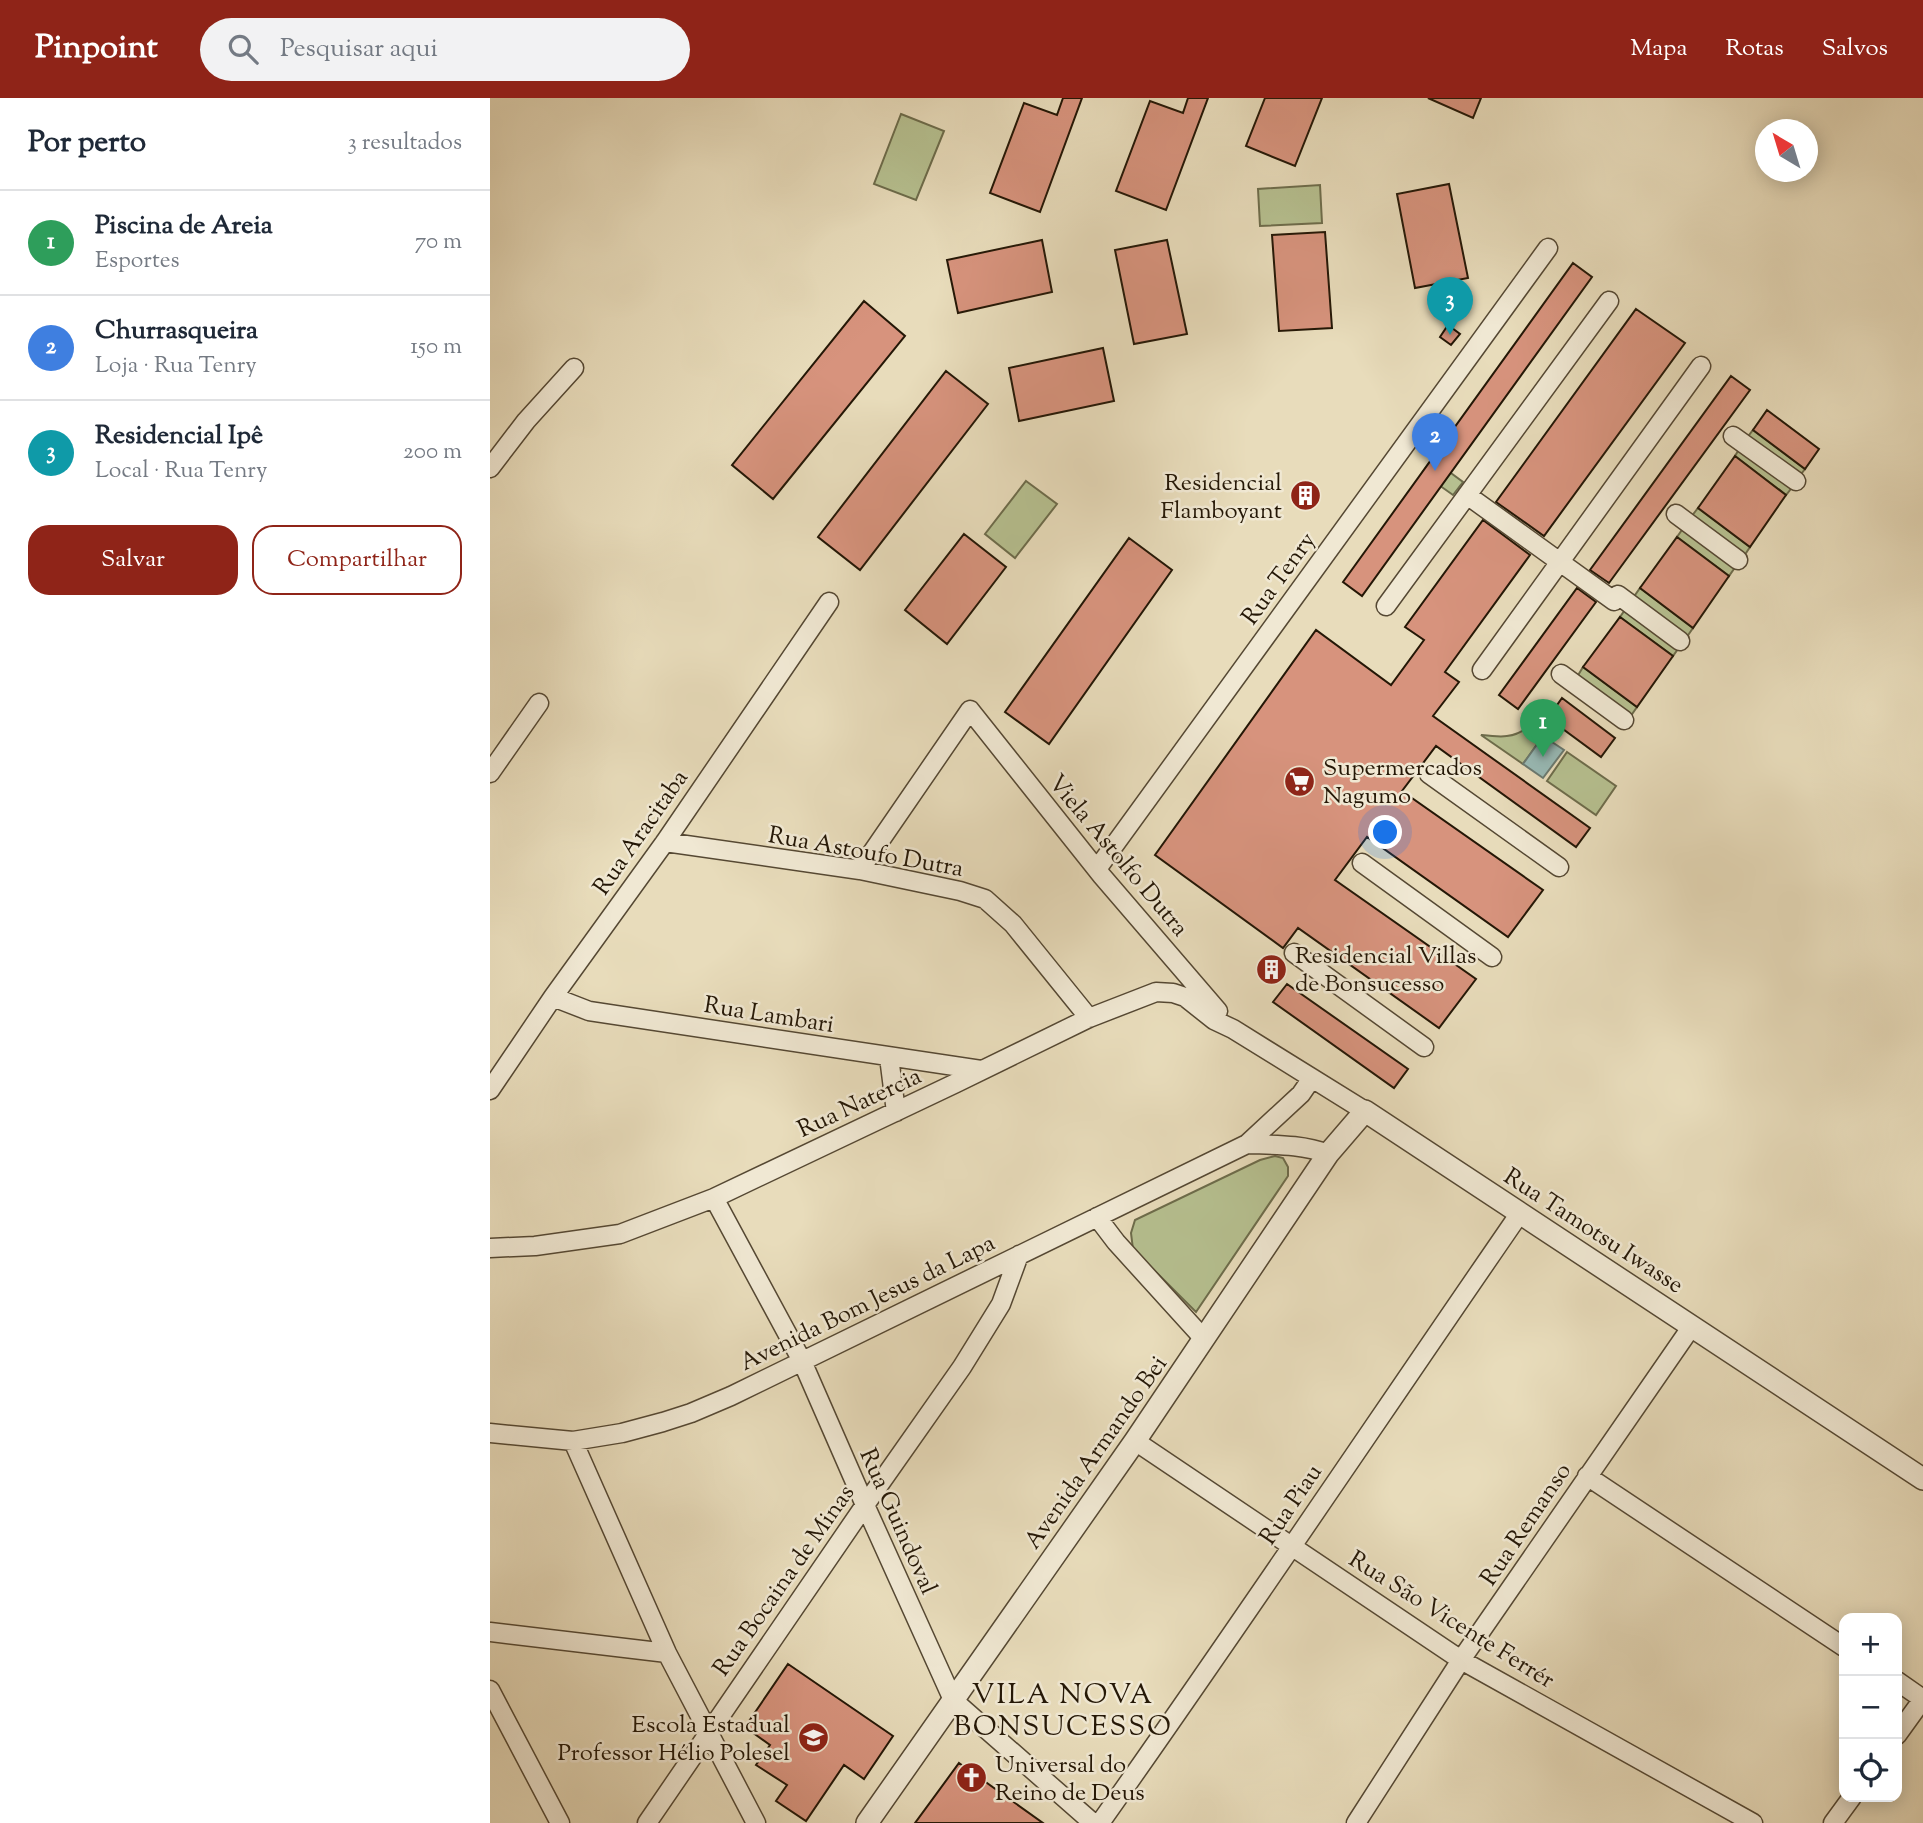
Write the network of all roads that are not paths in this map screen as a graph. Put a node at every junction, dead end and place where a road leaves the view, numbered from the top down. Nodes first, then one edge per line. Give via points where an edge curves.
1 (1548, 248) dead end
2 (1609, 300) dead end
3 (1701, 366) dead end
4 (574, 368) dead end
5 (1733, 436) dead end
6 (490, 468) edge
7 (1796, 481) dead end
8 (1467, 495) junction
9 (1676, 514) dead end
10 (1738, 560) dead end
11 (1559, 562) junction
12 (829, 602) dead end
13 (1386, 606) dead end
14 (1681, 641) dead end
15 (1482, 670) dead end
16 (1561, 674) dead end
17 (539, 703) dead end
18 (1625, 720) dead end
19 (490, 773) edge
20 (1429, 774) dead end
21 (665, 842) junction
22 (1362, 863) dead end
23 (1559, 867) dead end
24 (1097, 869) junction
25 (860, 870) junction
26 (1294, 953) dead end
27 (1492, 957) dead end
28 (552, 997) junction
29 (1089, 1018) junction
30 (1233, 1029) junction
31 (1424, 1047) dead end
32 (889, 1057) junction
33 (981, 1070) junction
34 (1312, 1078) junction
35 (490, 1090) edge
36 (1366, 1111) junction
37 (896, 1112) junction
38 (1247, 1144) junction
39 (1328, 1154) junction
40 (714, 1198) junction
41 (1520, 1213) junction
42 (1097, 1217) junction
43 (490, 1248) edge
44 (1019, 1255) junction
45 (1692, 1326) junction
46 (1204, 1339) junction
47 (802, 1361) junction
48 (490, 1433) edge
49 (573, 1441) junction
50 (1135, 1441) junction
51 (1587, 1476) junction
52 (1923, 1479) edge
53 (864, 1505) junction
54 (1291, 1545) junction
55 (490, 1632) edge
56 (1839, 1644) edge
57 (667, 1653) junction
58 (1461, 1660) junction
59 (1902, 1684) edge
60 (490, 1690) edge
61 (1923, 1699) edge
62 (953, 1700) junction
63 (1902, 1728) edge
64 (709, 1731) junction
65 (1848, 1802) edge
66 (1360, 1822) edge
67 (560, 1823) edge
68 (647, 1823) edge
69 (756, 1823) edge
70 (867, 1823) edge
71 (1093, 1823) edge
72 (1100, 1823) edge
73 (1753, 1823) edge
74 (1833, 1823) edge

1 - 24 street, Rua Tenry
2 - 8 street
3 - 11 street
4 - 6 street
5 - 7 street
8 - 11 street
8 - 13 street
9 - 10 street
11 - 14 street
11 - 15 street
12 - 21 street, Rua Aracitaba
16 - 18 street
17 - 19 street
20 - 23 street
21 - 25 street, Rua Astoufo Dutra
21 - 28 street, Rua Aracitaba
22 - 27 street
24 - 25 street, Viela Astolfo Dutra via 970,710
24 - 30 street, Viela Astolfo Dutra
25 - 29 street, Rua Astoufo Dutra via 985,899 1013,924
26 - 31 street
28 - 32 street, Rua Lambari via 589,1011
28 - 35 street, Rua Aracitaba
29 - 30 street, Rua Natercia via 1156,992 1173,993 1185,996
29 - 33 street, Rua Natercia
30 - 34 street, Rua Tamotsu Iwasse
32 - 33 street, Rua Lambari
32 - 37 street
33 - 37 street, Rua Natercia
34 - 36 street, Rua Tamotsu Iwasse
34 - 38 street, Avenida Bom Jesus da Lapa
36 - 39 street, Avenida Armando Bei
36 - 41 street, Rua Tamotsu Iwasse
37 - 40 street, Rua Natercia
38 - 39 street, Avenida Bom Jesus da Lapa via 1312,1148
38 - 42 street, Avenida Bom Jesus da Lapa
39 - 46 street, Avenida Armando Bei
40 - 43 street, Rua Natercia via 620,1234
40 - 47 street, Rua Guindoval
41 - 45 street, Rua Tamotsu Iwasse
41 - 54 street, Rua Piau
42 - 44 street, Avenida Bom Jesus da Lapa
42 - 46 street
44 - 47 street, Avenida Bom Jesus da Lapa
44 - 53 street, Rua Bocaina de Minas via 1001,1304 984,1333
45 - 51 street, Rua Remanso
45 - 52 street, Rua Tamotsu Iwasse
46 - 50 street, Avenida Armando Bei
47 - 49 street, Avenida Bom Jesus da Lapa via 691,1413 622,1433
47 - 53 street, Rua Guindoval
48 - 49 street, Avenida Bom Jesus da Lapa
49 - 57 street
50 - 54 street, Rua São Vicente Ferrér
50 - 62 street, Avenida Armando Bei
51 - 56 street
51 - 58 street, Rua Remanso
53 - 62 street, Rua Guindoval
53 - 64 street, Rua Bocaina de Minas
54 - 58 street, Rua São Vicente Ferrér
54 - 72 street, Rua Piau
55 - 57 street
57 - 64 street
58 - 66 street, Rua Remanso
58 - 73 street, Rua São Vicente Ferrér
59 - 61 street
60 - 67 street
61 - 63 street
62 - 70 street, Avenida Armando Bei
62 - 71 street, Rua Guindoval
64 - 68 street, Rua Bocaina de Minas
64 - 69 street
65 - 74 street

